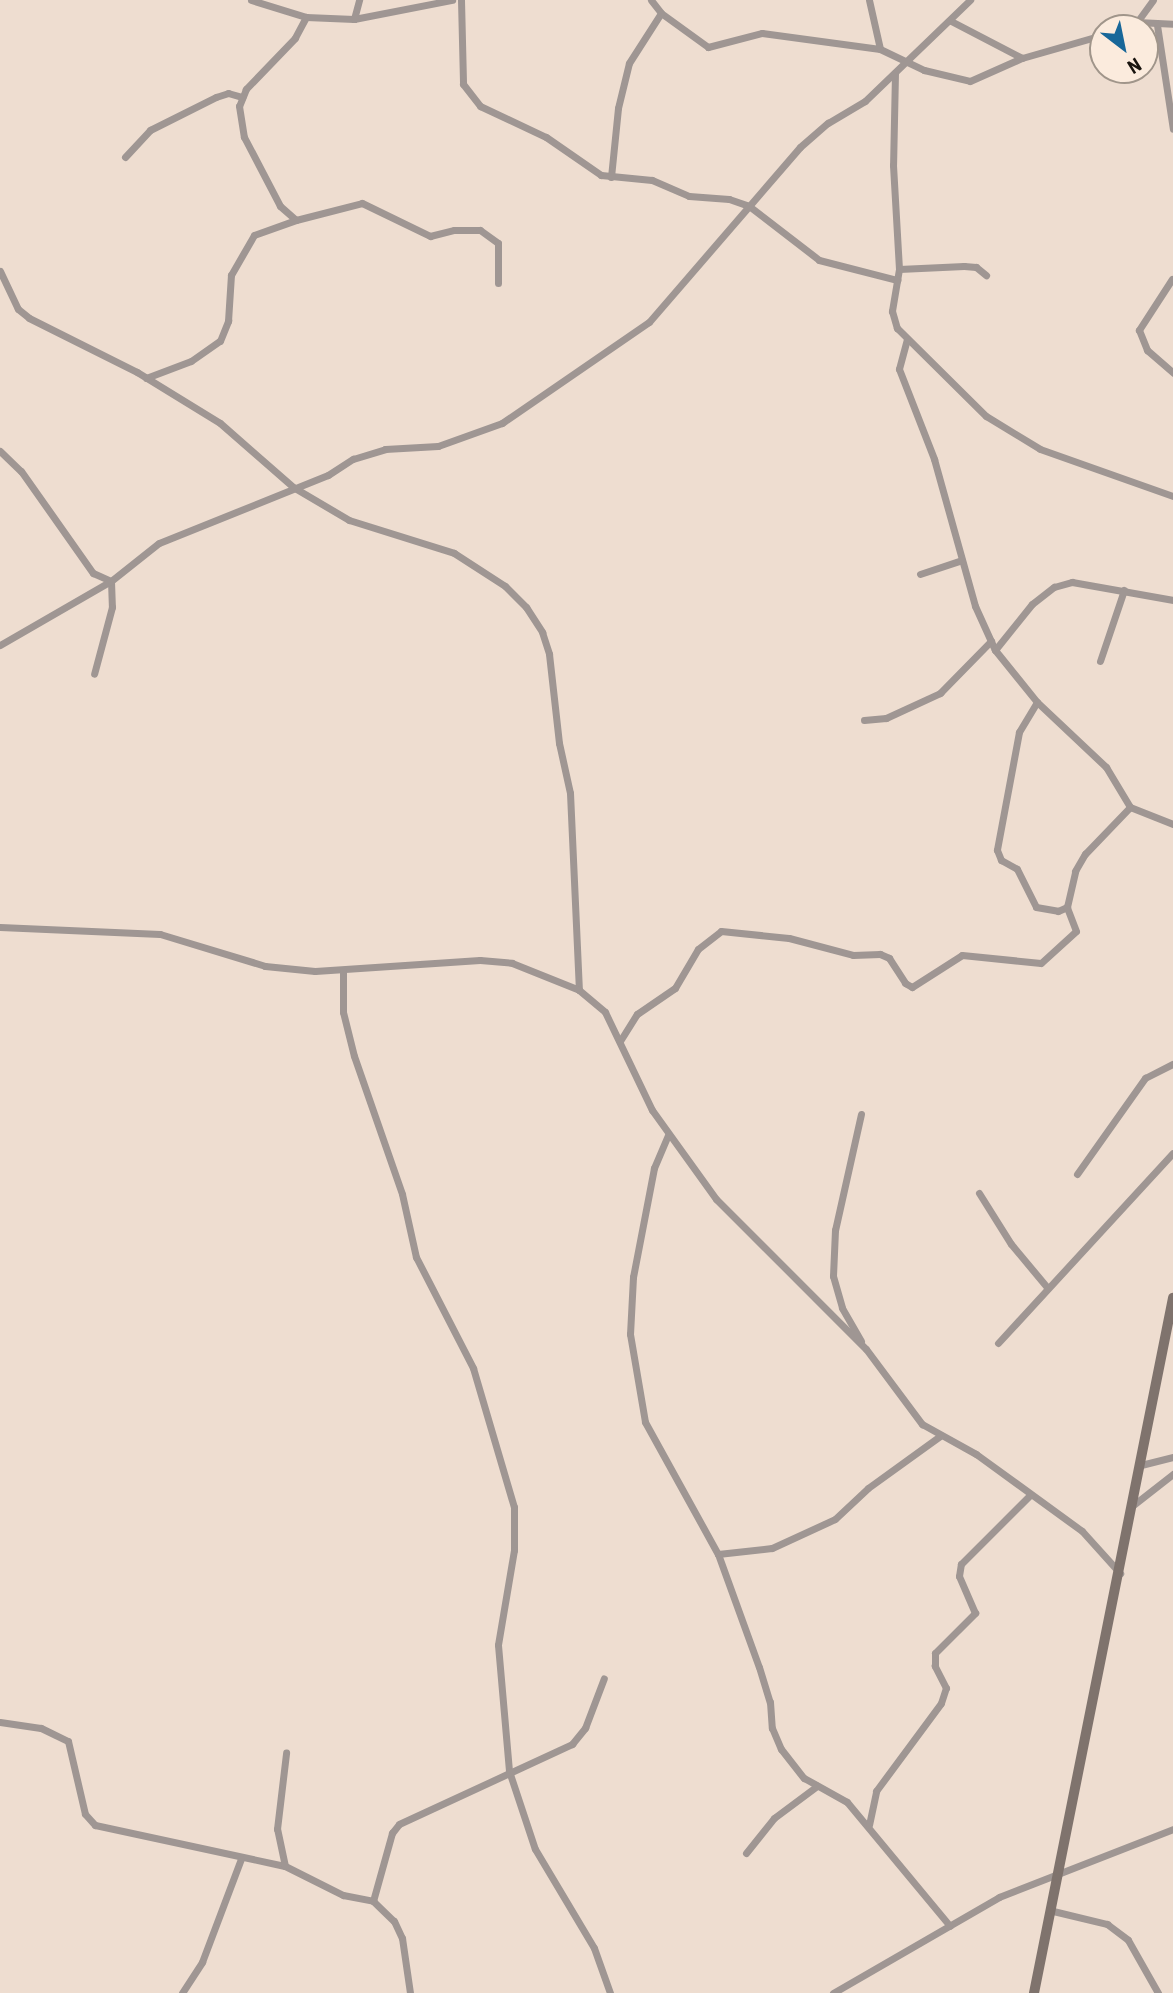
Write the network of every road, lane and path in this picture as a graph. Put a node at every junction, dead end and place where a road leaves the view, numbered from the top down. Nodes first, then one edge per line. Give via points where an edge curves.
1 (251, 0) edge
2 (359, 0) edge
3 (452, 0) edge
4 (461, 0) edge
5 (652, 0) edge
6 (869, 0) edge
7 (970, 0) edge
8 (661, 13) junction
9 (306, 16) junction
10 (354, 19) junction
11 (951, 21) junction
12 (1089, 38) edge
13 (1159, 38) edge
14 (880, 49) junction
15 (1022, 58) junction
16 (906, 62) junction
17 (895, 72) junction
18 (242, 97) junction
19 (1173, 129) edge
20 (125, 158) dead end
21 (611, 177) junction
22 (749, 206) junction
23 (296, 219) junction
24 (899, 269) junction
25 (0, 271) edge
26 (986, 275) dead end
27 (1172, 279) edge
28 (897, 280) junction
29 (498, 283) dead end
30 (907, 339) junction
31 (1173, 373) edge
32 (146, 377) junction
33 (0, 451) edge
34 (293, 487) junction
35 (1173, 496) edge
36 (962, 560) junction
37 (920, 574) dead end
38 (111, 581) junction
39 (1124, 590) junction
40 (1173, 600) edge
41 (991, 641) junction
42 (0, 645) edge
43 (995, 650) junction
44 (1100, 661) dead end
45 (94, 674) dead end
46 (1037, 702) junction
47 (864, 720) dead end
48 (1130, 807) junction
49 (1173, 824) edge
50 (1067, 907) junction
51 (0, 927) edge
52 (342, 971) junction
53 (579, 990) junction
54 (620, 1041) junction
55 (1173, 1064) edge
56 (861, 1114) dead end
57 (668, 1135) junction
58 (1173, 1153) edge
59 (1077, 1174) dead end
60 (979, 1193) dead end
61 (1046, 1286) junction
62 (1173, 1298) edge
63 (998, 1343) dead end
64 (866, 1349) junction
65 (940, 1436) junction
66 (1173, 1457) edge
67 (1141, 1465) junction
68 (1173, 1474) edge
69 (1030, 1495) junction
70 (1132, 1506) junction
71 (718, 1554) junction
72 (1121, 1573) junction
73 (604, 1678) dead end
74 (0, 1722) edge
75 (286, 1753) dead end
76 (509, 1771) junction
77 (817, 1786) junction
78 (869, 1825) junction
79 (1173, 1829) edge
80 (746, 1853) dead end
81 (241, 1859) junction
82 (285, 1866) junction
83 (1061, 1872) junction
84 (373, 1901) junction
85 (1053, 1911) junction
86 (950, 1926) junction
87 (183, 1993) edge
88 (410, 1993) edge
89 (610, 1993) edge
90 (832, 1993) edge
91 (1034, 1993) edge
92 (1158, 1993) edge

1 - 9 street
2 - 10 street
3 - 10 street
4 - 21 street via 460,67 472,99
5 - 8 street
6 - 14 street
7 - 11 street
8 - 14 street via 708,47 762,33
8 - 21 street via 629,63
9 - 10 street
9 - 18 street via 295,38
11 - 15 street
11 - 16 street
12 - 15 street
13 - 19 street
14 - 16 street
15 - 16 street via 970,81
16 - 17 street
17 - 22 street via 865,101 800,147
17 - 24 street via 893,165
18 - 20 street via 228,93 216,97 150,130
18 - 23 street via 239,117 244,137 281,206
21 - 22 street via 652,180 689,196 729,199
22 - 28 street via 819,260
22 - 34 street via 649,322 502,423 438,446 370,453
23 - 29 street via 362,203 430,236 480,230 498,243
23 - 32 street via 254,235 231,275 228,321 220,341 191,361
24 - 26 street via 964,266 976,267
24 - 28 street
25 - 32 street via 18,309 29,318
27 - 31 street via 1139,330 1147,350
28 - 30 street via 892,311 897,328
30 - 35 street via 986,416 1040,449
30 - 36 street via 899,369 934,459
32 - 34 street via 220,422
33 - 38 street via 21,471 93,573
34 - 38 street via 149,548
34 - 53 street via 349,520 454,553 481,568 526,607 542,632 575,831
36 - 37 street
36 - 41 street
38 - 42 street
38 - 45 street via 112,607
39 - 40 street
39 - 43 street via 1072,582 1054,587 1032,604
39 - 44 street
41 - 43 street
41 - 47 street via 940,694 886,718
43 - 46 street
46 - 48 street via 1106,767
46 - 50 street via 1020,732 997,850 1001,860 1017,869 1036,907 1058,911
48 - 49 street
48 - 50 street via 1085,854 1075,871
50 - 54 street via 1076,931 1041,963 962,955 912,987 905,984 889,958 880,954 853,955 789,938 721,931 698,949 675,988 637,1014
51 - 52 street via 160,934 265,966
52 - 53 street via 480,960 512,963
52 - 76 street via 343,1012 351,1045 398,1181 416,1257 473,1368 514,1507 514,1550 498,1645
53 - 54 street via 605,1012
54 - 57 street
55 - 59 street via 1145,1079
56 - 64 street via 835,1230 832,1276 842,1308
57 - 64 street via 734,1219
57 - 71 street via 654,1168 640,1230 630,1334 645,1422
58 - 61 street
60 - 61 street via 1010,1244
61 - 63 street
62 - 67 main road
64 - 65 street via 922,1424
65 - 69 street via 976,1454
65 - 71 street via 867,1488 835,1519 772,1548
66 - 67 street
67 - 70 main road
68 - 70 street
69 - 72 street via 1082,1531
69 - 78 street via 961,1564 959,1576 975,1613 936,1653 935,1665 946,1688 941,1703 876,1791
70 - 72 main road
71 - 77 street via 760,1667 772,1728 792,1767
72 - 83 main road
73 - 76 street via 585,1728 572,1744
74 - 81 street via 41,1728 68,1741 89,1822
75 - 82 street via 277,1829
76 - 84 street via 399,1824 392,1833
76 - 89 street via 535,1849 594,1948
77 - 78 street via 847,1801
77 - 80 street via 774,1818
78 - 86 street
79 - 83 street
81 - 82 street
81 - 87 street via 202,1962
82 - 84 street via 343,1895
83 - 85 main road
83 - 86 street via 999,1897
84 - 88 street via 394,1921 402,1938
85 - 91 main road
85 - 92 street via 1107,1924 1128,1940
86 - 90 street

